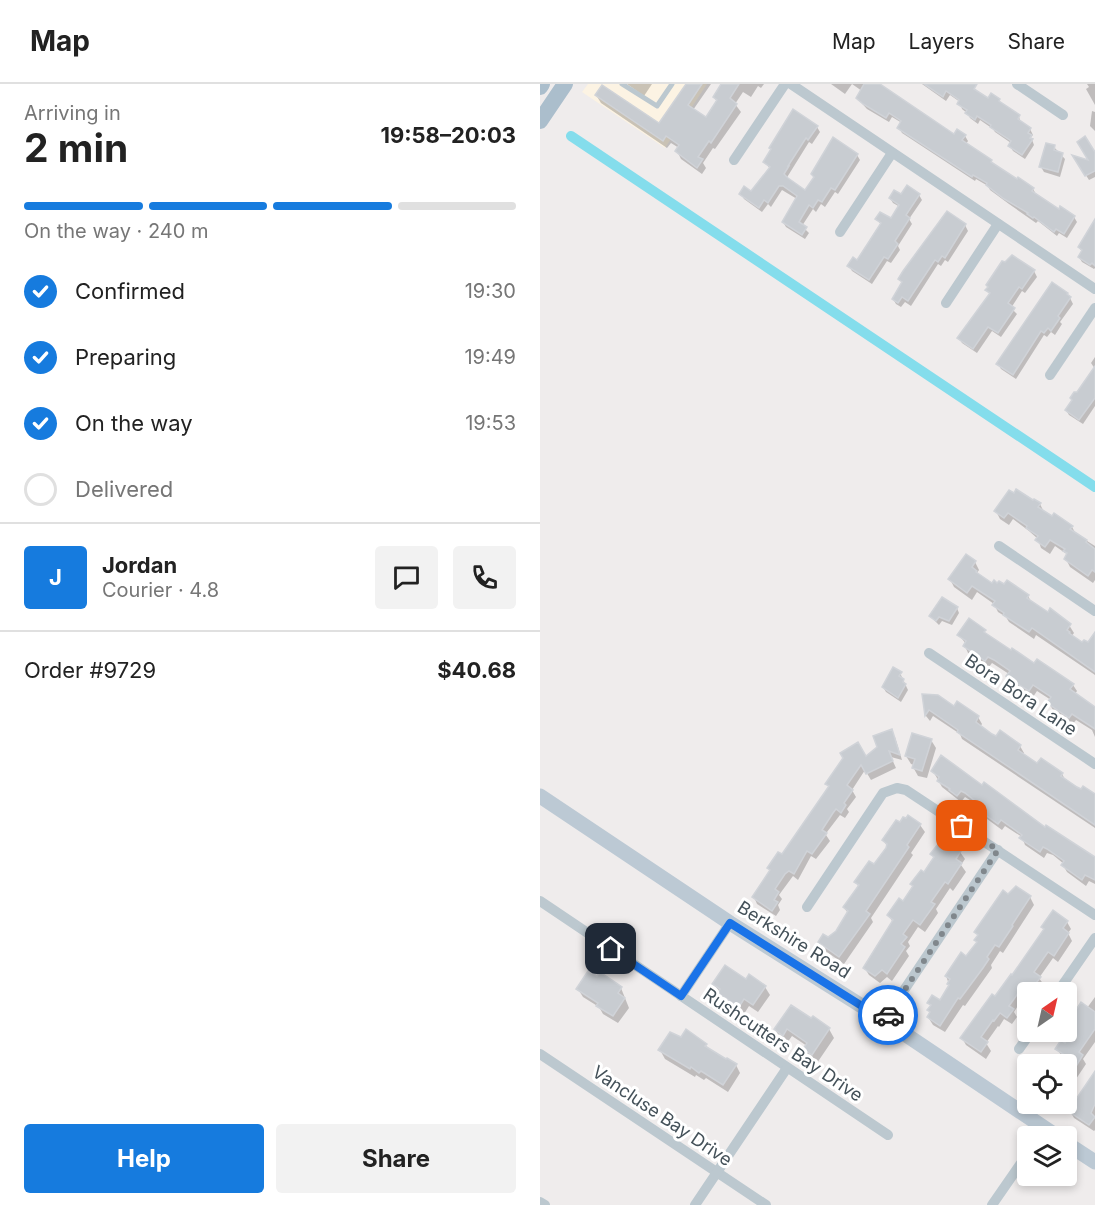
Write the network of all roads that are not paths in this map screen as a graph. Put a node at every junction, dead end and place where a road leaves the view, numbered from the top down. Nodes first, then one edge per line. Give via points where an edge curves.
1 (565, 84) edge
2 (622, 84) edge
3 (672, 84) edge
4 (785, 84) edge
5 (791, 84) edge
6 (1017, 84) edge
7 (1064, 115) dead end
8 (540, 121) edge
9 (892, 153) junction
10 (734, 160) dead end
11 (998, 224) junction
12 (840, 232) dead end
13 (1095, 289) edge
14 (946, 303) dead end
15 (1095, 308) edge
16 (1050, 375) dead end
17 (999, 546) dead end
18 (1095, 611) edge
19 (929, 653) dead end
20 (1095, 764) edge
21 (540, 796) edge
22 (998, 850) junction
23 (540, 901) edge
24 (807, 907) dead end
25 (1095, 915) edge
26 (730, 923) junction
27 (1095, 938) edge
28 (1065, 982) edge
29 (681, 996) junction
30 (884, 1020) junction
31 (1024, 1042) edge
32 (1019, 1050) dead end
33 (540, 1054) edge
34 (787, 1068) junction
35 (1033, 1126) edge
36 (888, 1135) dead end
37 (1077, 1150) edge
38 (1095, 1162) edge
39 (1017, 1169) edge
40 (716, 1172) junction
41 (540, 1202) edge
42 (544, 1205) edge
43 (695, 1205) edge
44 (766, 1205) edge
45 (992, 1205) edge

1 - 8 main road
2 - 3 lane via 657,106
4 - 10 street
5 - 9 street
6 - 7 street
9 - 11 street
9 - 12 street
11 - 13 street
11 - 14 street
15 - 16 street
17 - 18 street
19 - 20 street, Bora Bora Lane
21 - 26 street, Berkshire Road
22 - 24 street via 906,790 897,788 884,793
22 - 25 street
22 - 30 street
23 - 29 street, Rushcutters Bay Drive
26 - 29 street
26 - 30 street, Berkshire Road
27 - 28 street
29 - 34 street, Rushcutters Bay Drive
30 - 35 street, Berkshire Road
31 - 32 street
33 - 40 street, Vancluse Bay Drive
34 - 36 street, Rushcutters Bay Drive
34 - 40 street
37 - 38 street
39 - 45 street
40 - 43 street
40 - 44 street, Vancluse Bay Drive
41 - 42 street

